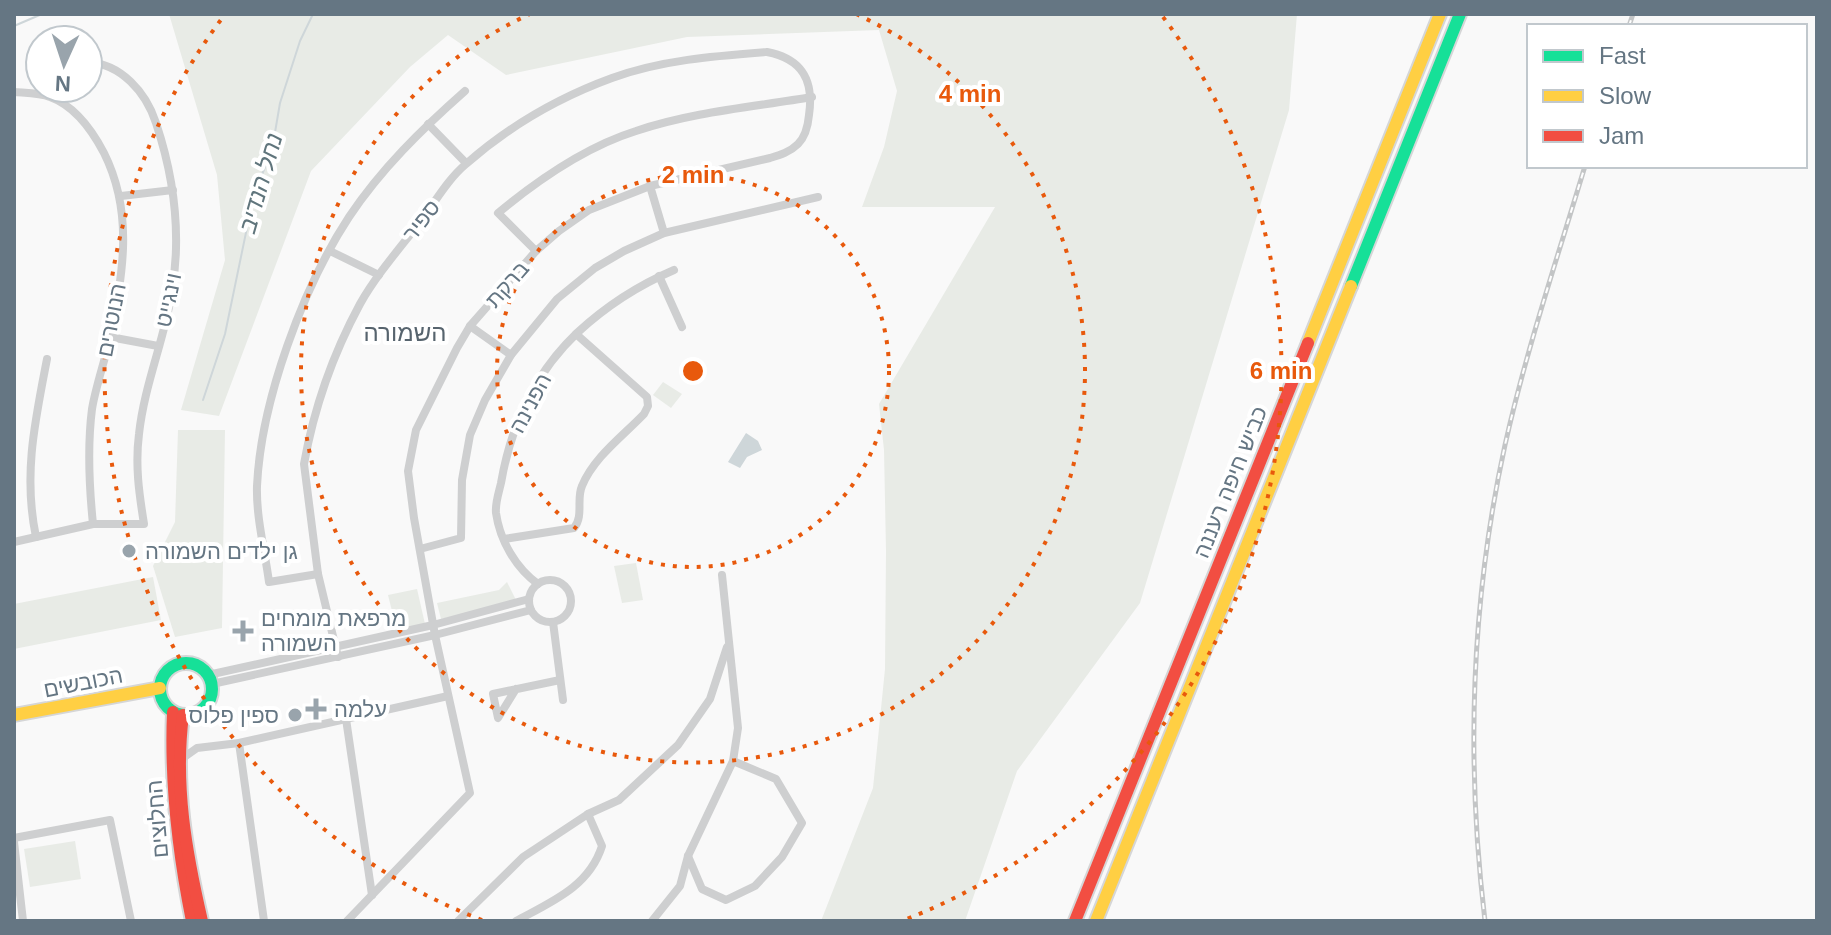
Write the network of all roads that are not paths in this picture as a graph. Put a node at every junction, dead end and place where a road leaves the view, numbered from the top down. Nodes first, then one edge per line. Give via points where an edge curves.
1 (1440, 14) edge
2 (1460, 14) edge
3 (104, 64) edge
4 (465, 91) dead end
5 (812, 97) junction
6 (65, 104) edge
7 (428, 124) junction
8 (466, 163) junction
9 (650, 186) junction
10 (173, 190) junction
11 (121, 196) junction
12 (818, 197) dead end
13 (664, 233) junction
14 (330, 251) junction
15 (536, 251) junction
16 (674, 270) dead end
17 (379, 275) junction
18 (659, 276) junction
19 (470, 326) junction
20 (682, 327) dead end
21 (576, 334) junction
22 (110, 337) junction
23 (158, 346) junction
24 (511, 355) junction
25 (47, 359) dead end
26 (93, 524) junction
27 (36, 537) junction
28 (504, 539) junction
29 (14, 542) edge
30 (420, 549) junction
31 (318, 574) junction
32 (722, 575) dead end
33 (538, 584) junction
34 (529, 599) junction
35 (531, 610) junction
36 (553, 622) junction
37 (433, 625) junction
38 (435, 635) junction
39 (729, 643) junction
40 (335, 647) junction
41 (338, 657) junction
42 (210, 679) junction
43 (560, 680) junction
44 (160, 688) junction
45 (516, 689) dead end
46 (447, 698) junction
47 (563, 700) dead end
48 (178, 713) junction
49 (14, 715) edge
50 (346, 719) junction
51 (180, 733) junction
52 (239, 743) junction
53 (197, 748) junction
54 (180, 760) junction
55 (733, 761) junction
56 (588, 814) junction
57 (14, 840) edge
58 (688, 856) junction
59 (372, 895) junction
60 (23, 921) edge
61 (131, 921) edge
62 (192, 921) edge
63 (202, 921) edge
64 (264, 921) edge
65 (347, 921) edge
66 (458, 921) edge
67 (516, 921) edge
68 (652, 921) edge
69 (1075, 921) edge
70 (1096, 921) edge

1 - 69 main road, כביש חיפה רעננה
2 - 70 main road, כביש חיפה רעננה
3 - 10 street, וינגייט via 130,79 151,108
4 - 7 street
5 - 8 street, ספיר via 806,75 781,54 669,63 614,77 561,99
5 - 9 street, ברקת via 807,130 786,153
5 - 15 street via 683,118 633,131 582,154 498,213
6 - 11 street, הנוטרים via 93,132
7 - 8 street
7 - 14 street via 388,166
8 - 17 street, ספיר
9 - 13 street
9 - 15 street, ברקת via 589,210
10 - 11 street
10 - 23 street, וינגייט via 175,269
11 - 22 street, הנוטרים via 123,242
12 - 13 street
13 - 24 street via 585,276 557,299
14 - 17 street
14 - 31 street via 278,376 260,451 257,490 269,582
15 - 19 street, ברקת
16 - 18 street, הפנינה
17 - 31 street, ספיר via 333,359 307,447 304,464
18 - 20 street
18 - 21 street, הפנינה
19 - 24 street
19 - 30 street, ברקת via 416,430 408,471
21 - 28 street, הפנינה via 538,379 515,425 496,510
21 - 28 street via 647,397 648,406 587,475 574,528
22 - 23 street
22 - 26 street, הנוטרים via 87,449
23 - 26 street, וינגייט via 139,431 136,474 144,524
24 - 30 street via 470,435 462,480 461,538
25 - 27 street via 30,449
26 - 27 street
27 - 29 street
28 - 33 street, הפנינה via 521,572
30 - 37 street, ברקת
31 - 40 street, ספיר
32 - 39 street
33 - 34 street
33 - 36 street via 557,581 570,594 569,611
34 - 35 street
34 - 37 street
35 - 36 street via 542,621
35 - 38 street
36 - 43 street
37 - 38 street, ברקת
37 - 40 street
38 - 41 street
38 - 46 street, ברקת
39 - 55 street via 738,728
39 - 56 street via 710,699 678,745 619,800
40 - 41 street, ספיר
40 - 42 street
41 - 42 street
42 - 44 main road via 195,665 176,665
42 - 48 main road via 205,707 194,714
43 - 45 street
43 - 47 street
44 - 48 main road via 163,700
44 - 49 main road, הכובשים
46 - 50 street
46 - 59 street, ברקת via 470,793
48 - 51 main road, החלוצים
48 - 62 main road, החלוצים via 173,801
50 - 52 street
50 - 59 street
51 - 53 street
51 - 54 main road, החלוצים
52 - 53 street
52 - 64 street
53 - 54 street
54 - 63 main road, החלוצים via 187,843
55 - 58 street
55 - 58 street via 776,779 802,823 782,857 755,886 726,900 702,889
56 - 66 street via 523,857
56 - 67 street via 602,846 598,859 567,894
57 - 60 street
57 - 61 street via 110,820
58 - 68 street via 680,886
59 - 65 street

